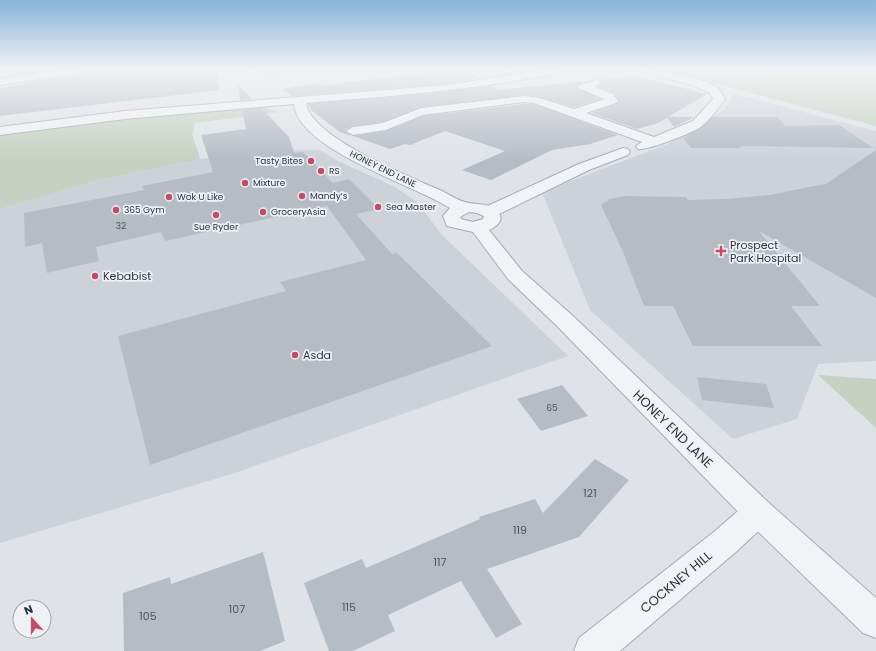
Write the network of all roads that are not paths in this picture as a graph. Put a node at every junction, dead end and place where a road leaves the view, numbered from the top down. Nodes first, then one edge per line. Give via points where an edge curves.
1 (296, 100) edge
2 (300, 100) edge
3 (508, 100) edge
4 (537, 100) edge
5 (611, 100) edge
6 (718, 100) edge
7 (574, 113) junction
8 (0, 131) edge
9 (353, 131) dead end
10 (656, 142) junction
11 (477, 216) junction
12 (758, 512) junction
13 (876, 621) edge
14 (592, 651) edge

1 - 8 street via 125,115
2 - 11 street, HONEY END LANE via 301,112 316,130 334,143 354,156 451,201
3 - 9 street via 421,112 386,126
4 - 7 street
5 - 7 street
6 - 10 street via 698,124
7 - 10 street
10 - 11 street via 584,167
11 - 12 street, HONEY END LANE via 515,275
12 - 13 street, HONEY END LANE
12 - 14 street, COCKNEY HILL

